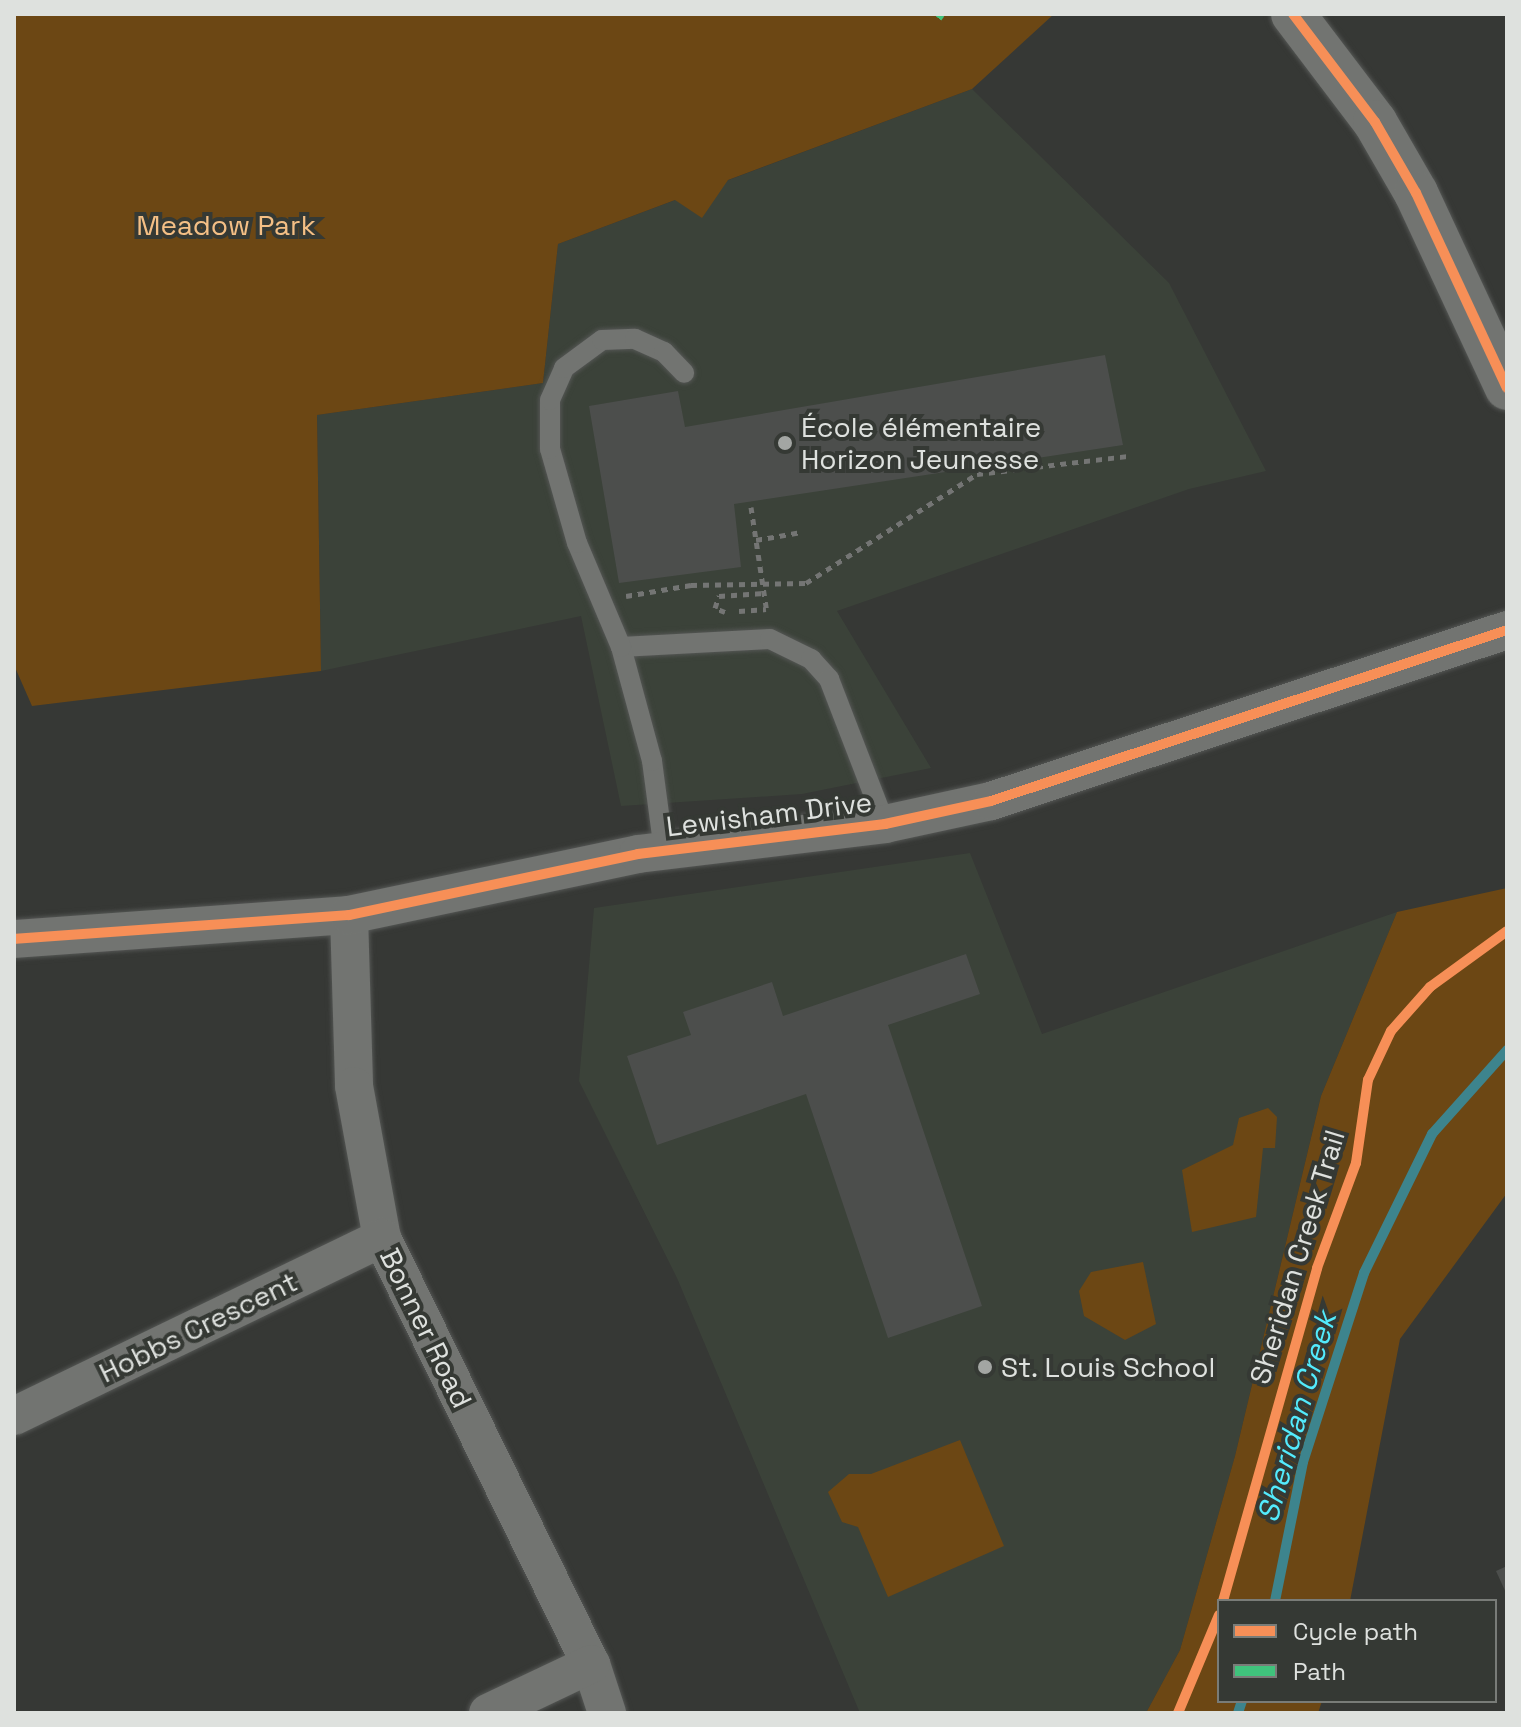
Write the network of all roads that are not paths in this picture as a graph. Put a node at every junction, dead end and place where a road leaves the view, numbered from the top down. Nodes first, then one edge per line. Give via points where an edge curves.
1 (1293, 14) edge
2 (684, 373) dead end
3 (1507, 388) edge
4 (1507, 630) edge
5 (621, 647) junction
6 (885, 824) junction
7 (664, 851) junction
8 (349, 915) junction
9 (14, 939) edge
10 (382, 1238) junction
11 (14, 1416) edge
12 (591, 1664) junction
13 (488, 1713) edge
14 (607, 1713) edge

1 - 3 street via 1375,122 1416,193
2 - 5 lane via 664,352 635,339 602,340 564,368 550,400 550,449
4 - 6 street, Lewisham Drive via 991,801
5 - 6 lane via 770,639 811,659 829,679
5 - 7 lane via 652,761
6 - 7 street, Lewisham Drive
7 - 8 street, Lewisham Drive via 541,871
8 - 9 street, Lewisham Drive
8 - 10 street, Bonner Road via 354,1086
10 - 11 street, Hobbs Crescent
10 - 12 street, Bonner Road
12 - 13 street
12 - 14 street, Bonner Road

